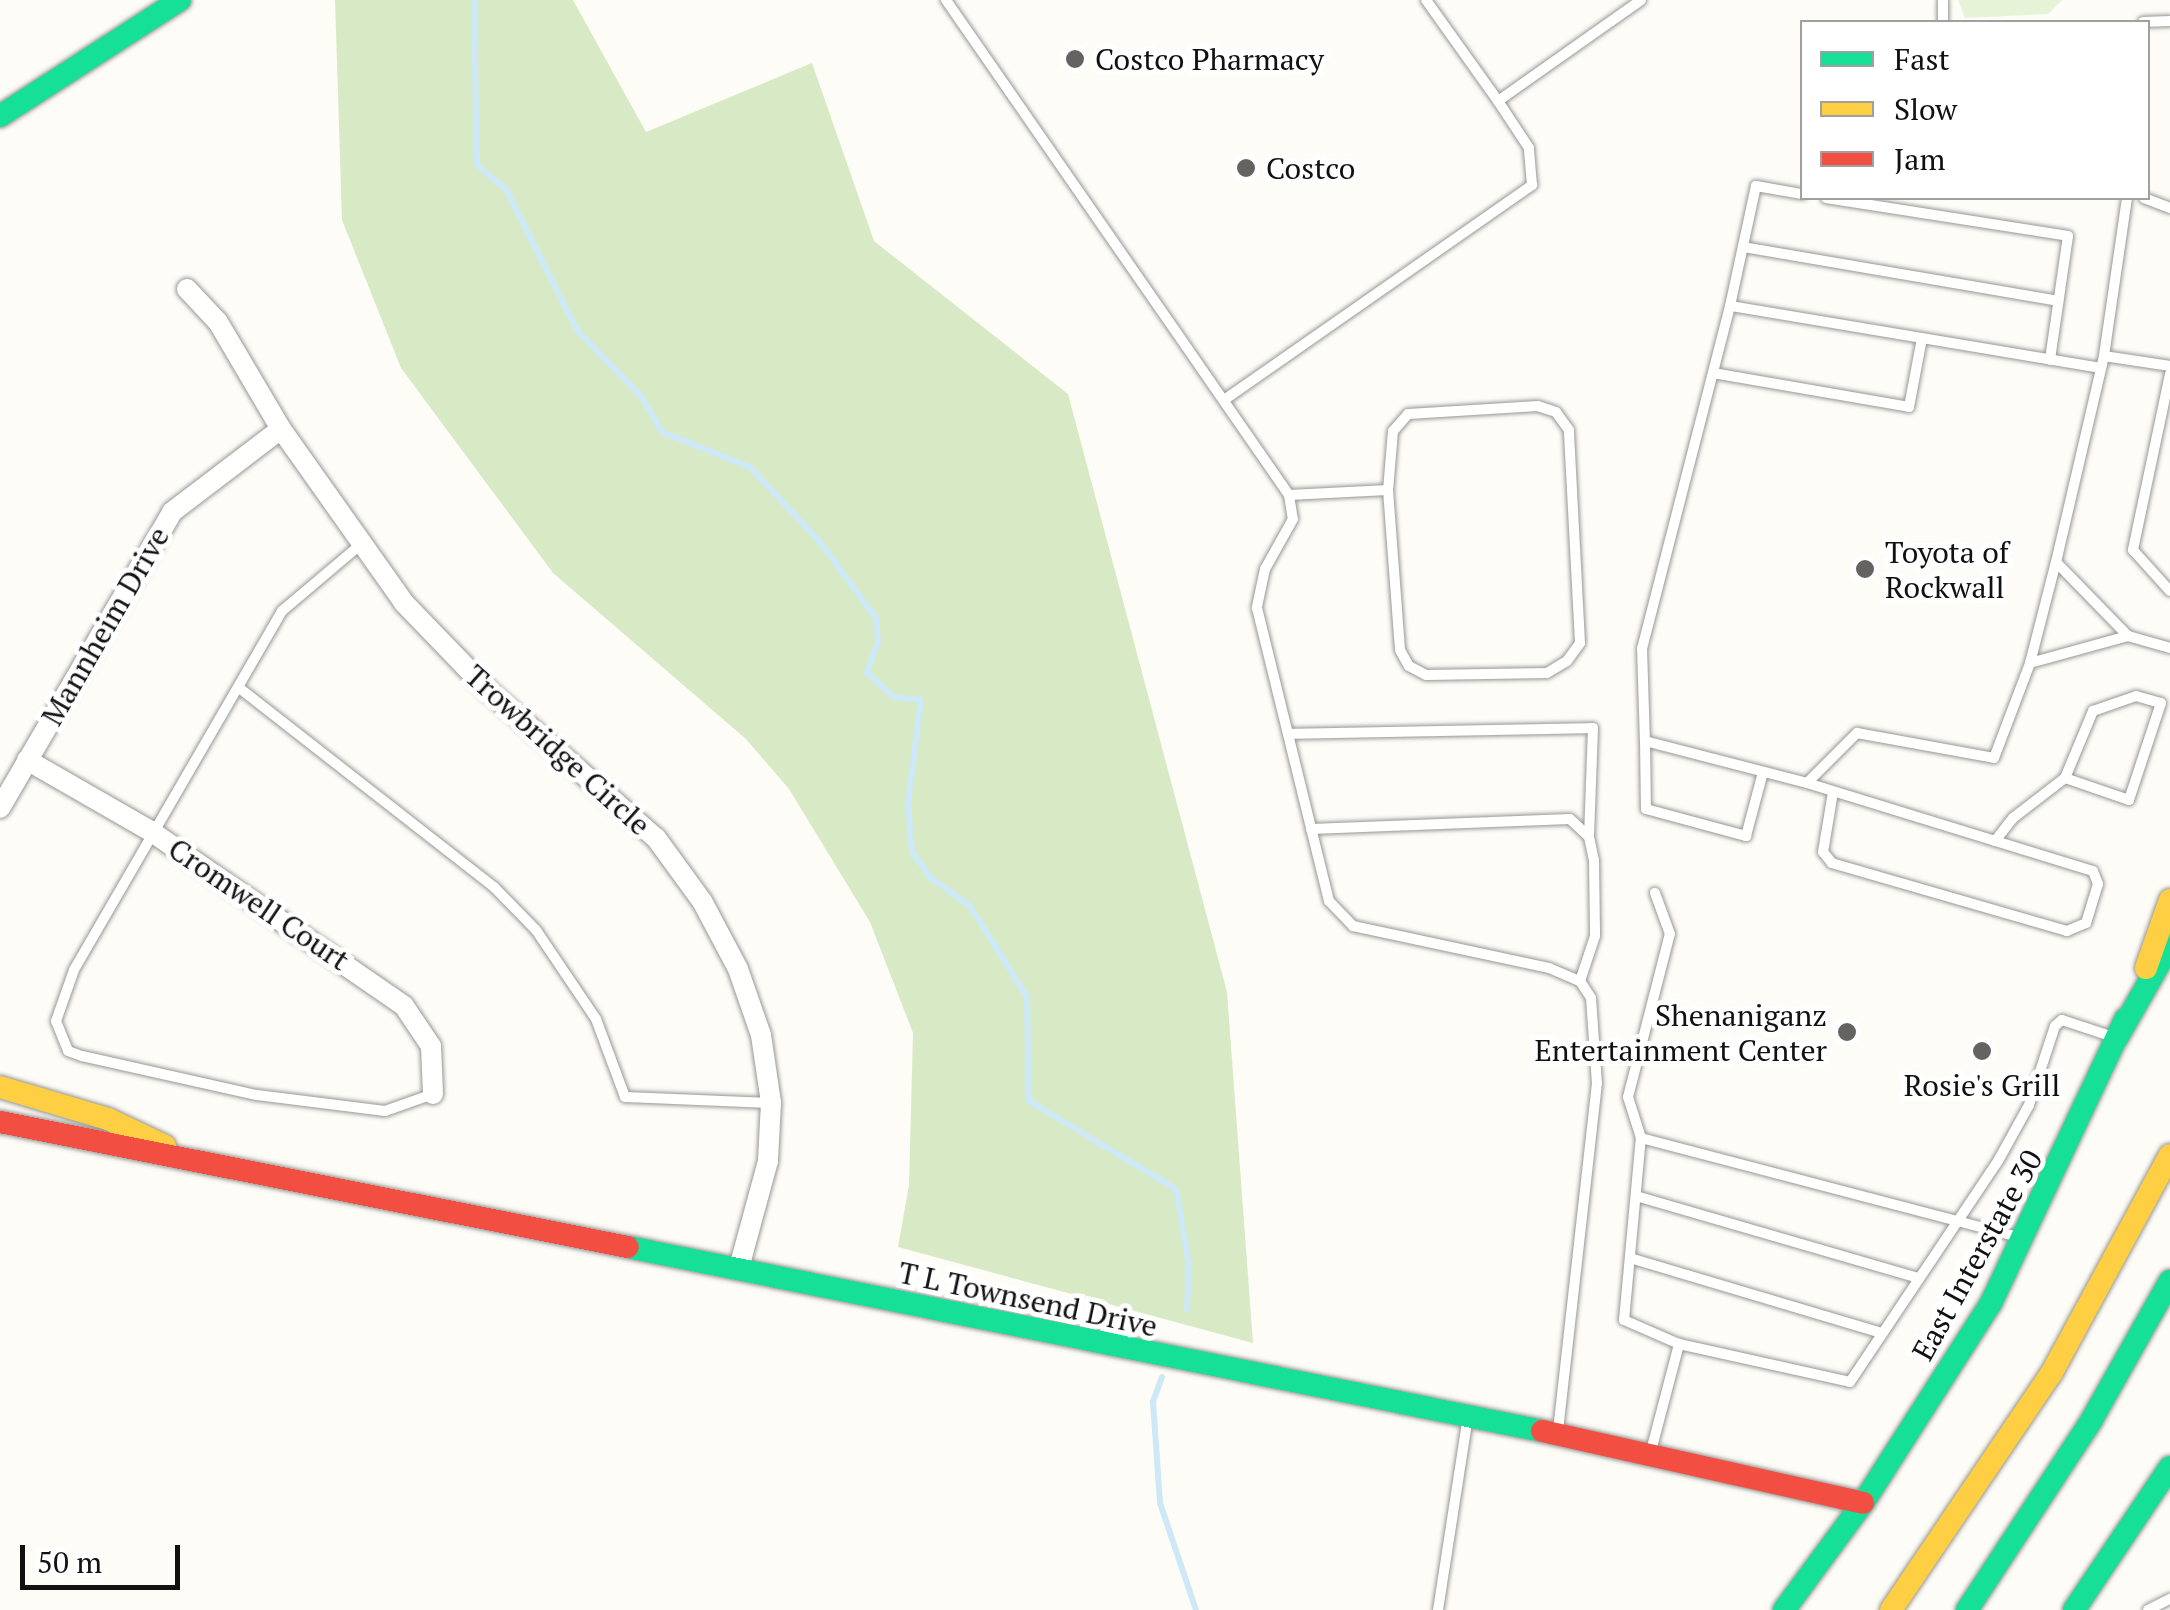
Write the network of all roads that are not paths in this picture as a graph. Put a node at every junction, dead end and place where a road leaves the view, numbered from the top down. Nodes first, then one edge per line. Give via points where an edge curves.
1 (180, 0) edge
2 (946, 0) edge
3 (1426, 0) edge
4 (1641, 0) edge
5 (1498, 100) junction
6 (0, 116) edge
7 (1800, 194) edge
8 (1839, 200) edge
9 (2128, 200) edge
10 (1743, 248) junction
11 (187, 289) dead end
12 (2058, 302) junction
13 (1730, 306) junction
14 (1922, 338) junction
15 (2050, 360) junction
16 (2103, 362) junction
17 (2170, 370) edge
18 (1713, 373) junction
19 (1224, 400) junction
20 (2167, 404) edge
21 (281, 429) junction
22 (1388, 490) junction
23 (1288, 495) junction
24 (360, 545) junction
25 (2056, 562) junction
26 (2170, 591) edge
27 (2128, 636) junction
28 (2170, 648) edge
29 (2030, 664) junction
30 (238, 688) junction
31 (1288, 734) junction
32 (1645, 741) junction
33 (27, 760) junction
34 (1763, 772) junction
35 (2064, 778) junction
36 (1807, 783) junction
37 (1833, 792) junction
38 (0, 808) edge
39 (1311, 829) junction
40 (152, 832) junction
41 (1589, 838) junction
42 (1995, 841) junction
43 (1655, 893) dead end
44 (2170, 900) edge
45 (2170, 944) edge
46 (1580, 981) junction
47 (2117, 1038) junction
48 (0, 1086) edge
49 (433, 1094) joint
50 (771, 1103) junction
51 (0, 1122) edge
52 (1641, 1138) junction
53 (181, 1154) junction
54 (2170, 1155) edge
55 (1636, 1196) junction
56 (1955, 1223) junction
57 (2024, 1238) junction
58 (1630, 1258) junction
59 (739, 1268) junction
60 (1918, 1278) junction
61 (2170, 1281) edge
62 (1882, 1333) junction
63 (1678, 1344) junction
64 (1468, 1415) junction
65 (1558, 1435) junction
66 (1650, 1458) junction
67 (2170, 1466) edge
68 (1863, 1504) junction
69 (2170, 1600) edge
70 (1438, 1610) edge
71 (1784, 1610) edge
72 (1891, 1610) edge
73 (1967, 1610) edge
74 (2074, 1610) edge
75 (2148, 1610) edge

1 - 6 main road
2 - 19 lane
3 - 5 lane
4 - 5 lane
5 - 19 lane via 1529,148 1532,184
7 - 10 lane via 1756,186
8 - 12 lane via 2068,236
9 - 16 lane
10 - 12 lane
10 - 13 lane
11 - 21 street, Trowbridge Circle via 218,322
12 - 15 lane
13 - 14 lane
13 - 18 lane
14 - 15 lane
14 - 18 lane via 1909,407
15 - 16 lane
16 - 17 lane
16 - 25 lane
17 - 20 lane
18 - 32 lane via 1642,648
19 - 23 lane
20 - 26 lane via 2132,550
21 - 24 street, Trowbridge Circle
21 - 33 street, Mannheim Drive via 172,512
22 - 22 lane via 1400,650 1409,666 1426,675 1546,673 1566,661 1580,643 1568,430 1556,412 1538,406 1408,414 1393,431
22 - 23 lane
23 - 31 lane via 1293,519 1265,569 1257,608
24 - 30 lane via 282,610
24 - 50 street, Trowbridge Circle via 404,603 488,691 656,838 702,901 738,968 761,1035
25 - 27 lane
25 - 29 lane
27 - 28 lane
27 - 29 lane
29 - 36 lane via 1994,758 1857,733
30 - 40 lane
30 - 50 lane via 494,887 536,930 596,1019 625,1097
31 - 39 lane
31 - 41 lane via 1593,728
32 - 34 lane
32 - 34 lane via 1646,809 1746,836
33 - 38 street, Mannheim Drive
33 - 40 street, Cromwell Court
34 - 36 lane
35 - 35 lane via 2128,800 2161,703 2136,696 2093,710
35 - 42 lane
36 - 37 lane
37 - 42 lane
37 - 42 lane via 1823,852 1832,862 2067,931 2086,923 2098,884 2093,871
39 - 41 lane via 1555,816
39 - 46 lane via 1329,901 1353,926 1529,963
40 - 49 street, Cromwell Court via 404,1006 432,1046
40 - 49 lane via 61,999 56,1021 68,1051 334,1109 385,1110
41 - 46 lane via 1595,936
43 - 52 lane via 1670,934 1628,1098
44 - 47 main road, East Interstate 30
45 - 47 main road
46 - 65 lane via 1596,1026 1597,1083
47 - 56 lane via 2062,1020 2054,1026 2028,1105
47 - 57 main road, East Interstate 30
48 - 53 main road, T L Townsend Drive via 108,1119
50 - 59 street, Trowbridge Circle via 768,1161
51 - 53 main road, T L Townsend Drive via 138,1152
52 - 55 lane
52 - 56 lane
53 - 59 main road, T L Townsend Drive
54 - 72 main road via 2051,1374
55 - 58 lane
55 - 60 lane
56 - 57 lane
56 - 60 lane
57 - 68 main road, East Interstate 30 via 1991,1303
58 - 62 lane
58 - 63 lane via 1624,1320
59 - 64 main road, T L Townsend Drive via 1150,1356
60 - 62 lane
61 - 73 main road via 2091,1422
62 - 63 lane via 1850,1382
63 - 66 lane
64 - 65 main road, T L Townsend Drive
64 - 70 lane
65 - 66 main road, T L Townsend Drive
66 - 68 main road, T L Townsend Drive
67 - 74 main road
68 - 71 main road, East Interstate 30
69 - 75 lane

